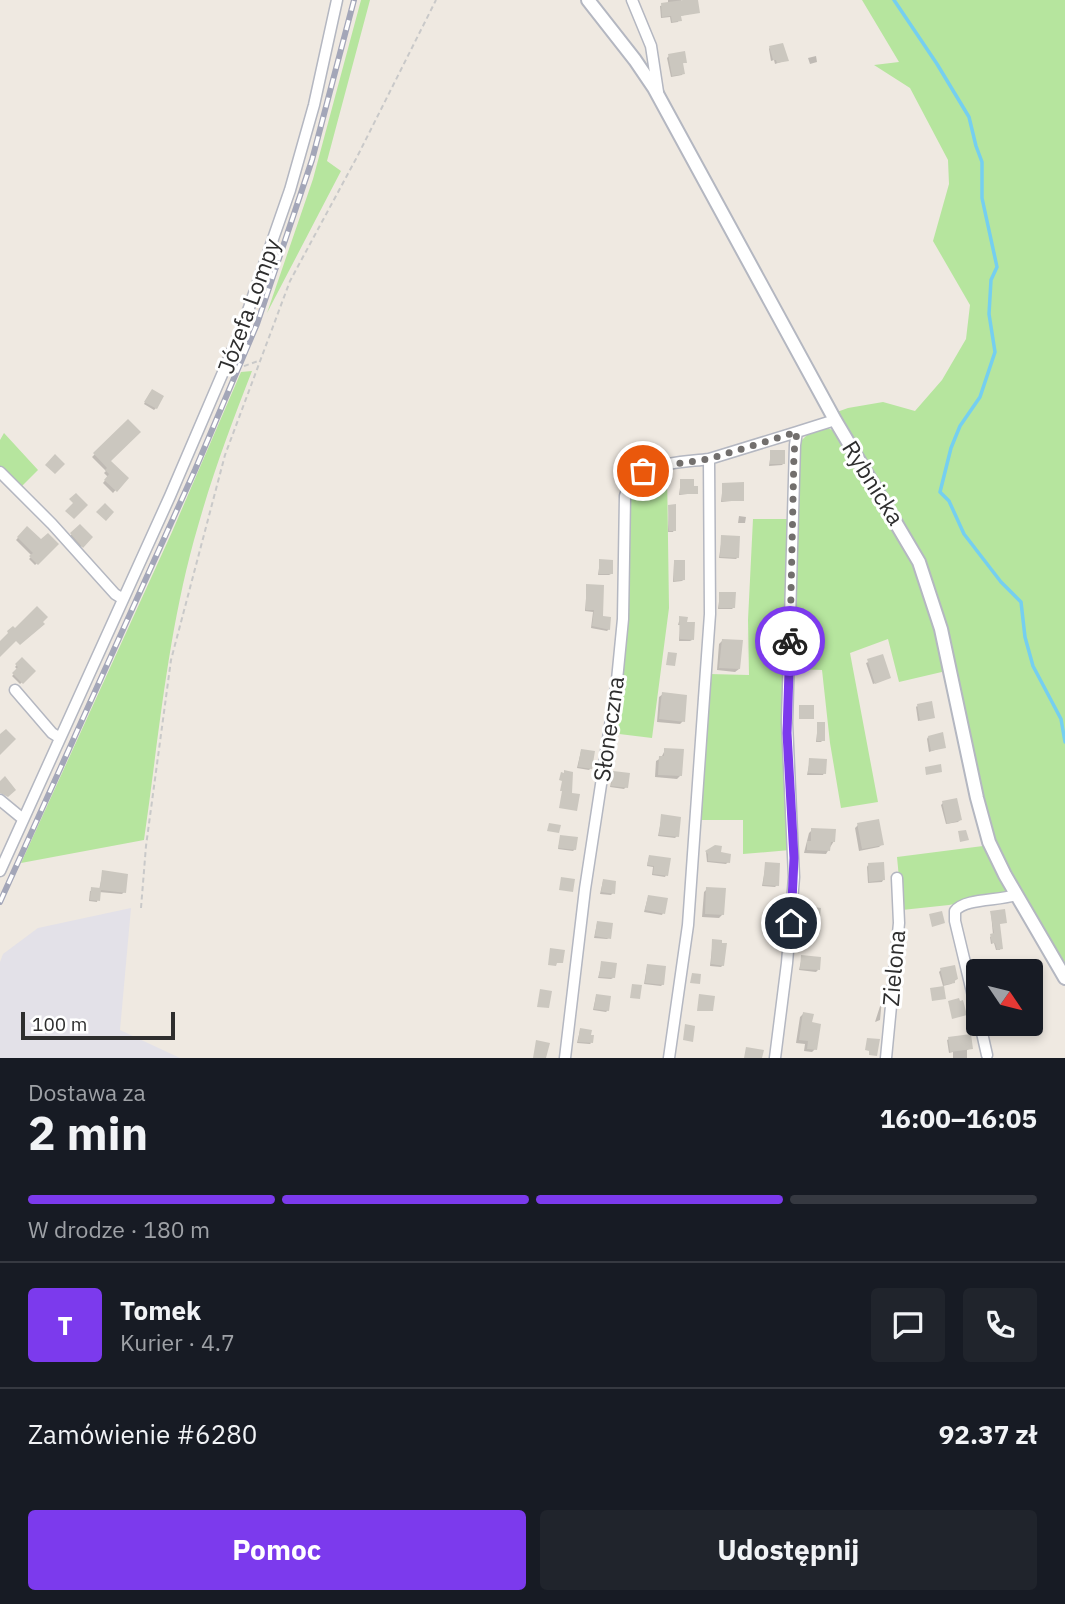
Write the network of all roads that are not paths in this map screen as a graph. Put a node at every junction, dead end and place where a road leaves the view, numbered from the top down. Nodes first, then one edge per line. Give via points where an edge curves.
1 (337, 0) edge
2 (588, 0) edge
3 (632, 0) edge
4 (659, 99) junction
5 (835, 420) junction
6 (797, 432) junction
7 (709, 459) junction
8 (0, 472) edge
9 (123, 599) junction
10 (15, 690) dead end
11 (60, 738) junction
12 (0, 800) edge
13 (23, 819) junction
14 (4, 851) edge
15 (0, 871) edge
16 (897, 878) dead end
17 (1015, 895) junction
18 (966, 967) edge
19 (1065, 978) edge
20 (983, 1036) edge
21 (987, 1055) dead end
22 (565, 1058) edge
23 (668, 1058) edge
24 (775, 1058) edge
25 (886, 1058) edge

1 - 9 street, Józefa Lompy via 314,105 259,282
2 - 4 street, Rybnicka
3 - 4 street, Rybnicka via 651,46
4 - 5 street, Rybnicka
5 - 6 street, Słoneczna
5 - 17 street, Rybnicka via 926,577 986,830
6 - 7 street, Słoneczna
6 - 24 street via 787,723 794,877
7 - 22 street, Słoneczna via 643,471 625,496 617,680
7 - 23 street via 710,614 688,925
8 - 9 street
9 - 11 street, Józefa Lompy
10 - 11 street
11 - 13 street, Józefa Lompy
12 - 13 street
13 - 14 street, Józefa Lompy
14 - 15 street, Józefa Lompy
16 - 25 street, Zielona via 899,923
17 - 18 street via 965,904 956,911
17 - 19 street, Rybnicka
20 - 21 street

